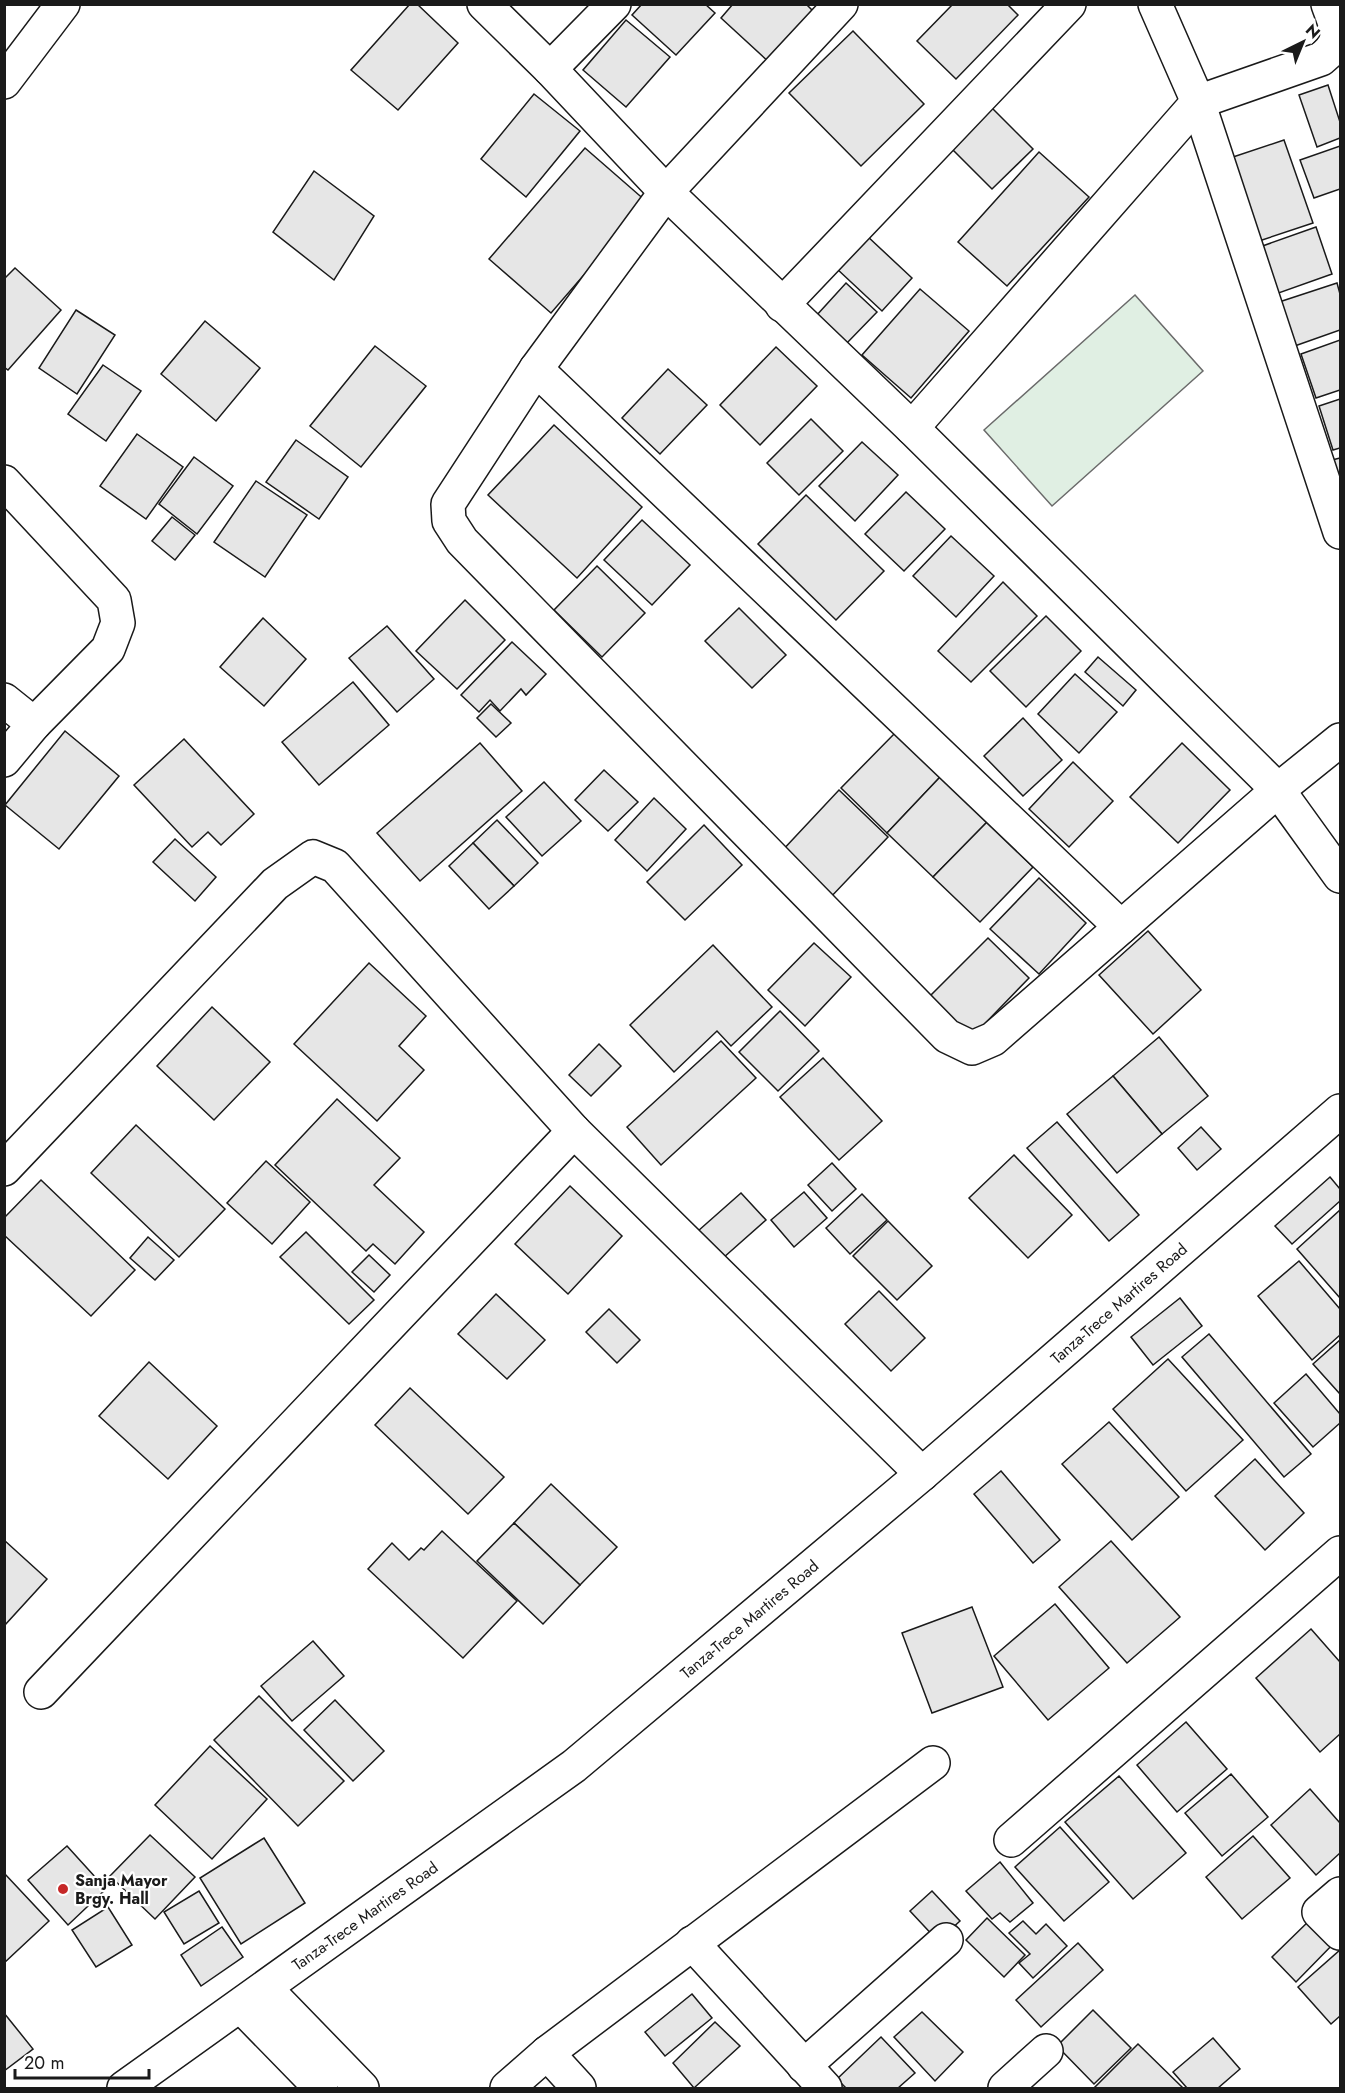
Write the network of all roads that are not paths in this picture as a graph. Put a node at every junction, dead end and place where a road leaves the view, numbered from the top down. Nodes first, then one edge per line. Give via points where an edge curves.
1 (63, 4) edge
2 (484, 4) edge
3 (614, 4) edge
4 (841, 4) edge
5 (1069, 4) edge
6 (1155, 4) edge
7 (1328, 4) edge
8 (550, 69) junction
9 (4, 82) edge
10 (1198, 102) junction
11 (666, 192) junction
12 (782, 305) junction
13 (536, 369) junction
14 (912, 428) junction
15 (4, 482) edge
16 (1341, 532) edge
17 (4, 700) edge
18 (34, 724) junction
19 (1341, 740) edge
20 (4, 760) edge
21 (1278, 790) junction
22 (1341, 876) edge
23 (1121, 927) junction
24 (1341, 1111) edge
25 (574, 1131) junction
26 (4, 1169) edge
27 (922, 1474) junction
28 (1341, 1553) edge
29 (41, 1692) dead end
30 (933, 1762) dead end
31 (1011, 1840) dead end
32 (1341, 1894) edge
33 (1341, 1933) edge
34 (946, 1940) dead end
35 (692, 1943) junction
36 (253, 1997) junction
37 (1046, 2051) dead end
38 (547, 2053) junction
39 (815, 2077) edge
40 (124, 2088) edge
41 (321, 2088) edge
42 (362, 2088) edge
43 (507, 2088) edge
44 (579, 2088) edge
45 (1005, 2088) edge

1 - 9 street
2 - 8 street
3 - 8 street
4 - 11 street
5 - 12 street
6 - 10 street
7 - 10 street via 1338,34 1335,48 1321,58
8 - 11 street
10 - 14 street
10 - 16 street
11 - 12 street
11 - 13 street
12 - 14 street
13 - 23 street
13 - 23 street via 448,504 449,521 462,542 947,1036 972,1048 993,1039
14 - 21 street
15 - 18 street via 114,600 118,623 108,649
17 - 18 street
18 - 20 street
19 - 21 street
21 - 22 street
21 - 23 street
24 - 27 street, Tanza-Trece Martires Road
25 - 26 street via 336,866 313,857 275,884
25 - 27 street
25 - 29 street
27 - 36 street, Tanza-Trece Martires Road via 574,1766
28 - 31 street
30 - 35 street
32 - 33 street via 1319,1912
34 - 39 street
35 - 38 street
35 - 39 street
36 - 40 street, Tanza-Trece Martires Road
36 - 41 street
36 - 42 street
37 - 45 street
38 - 43 street
38 - 44 street

